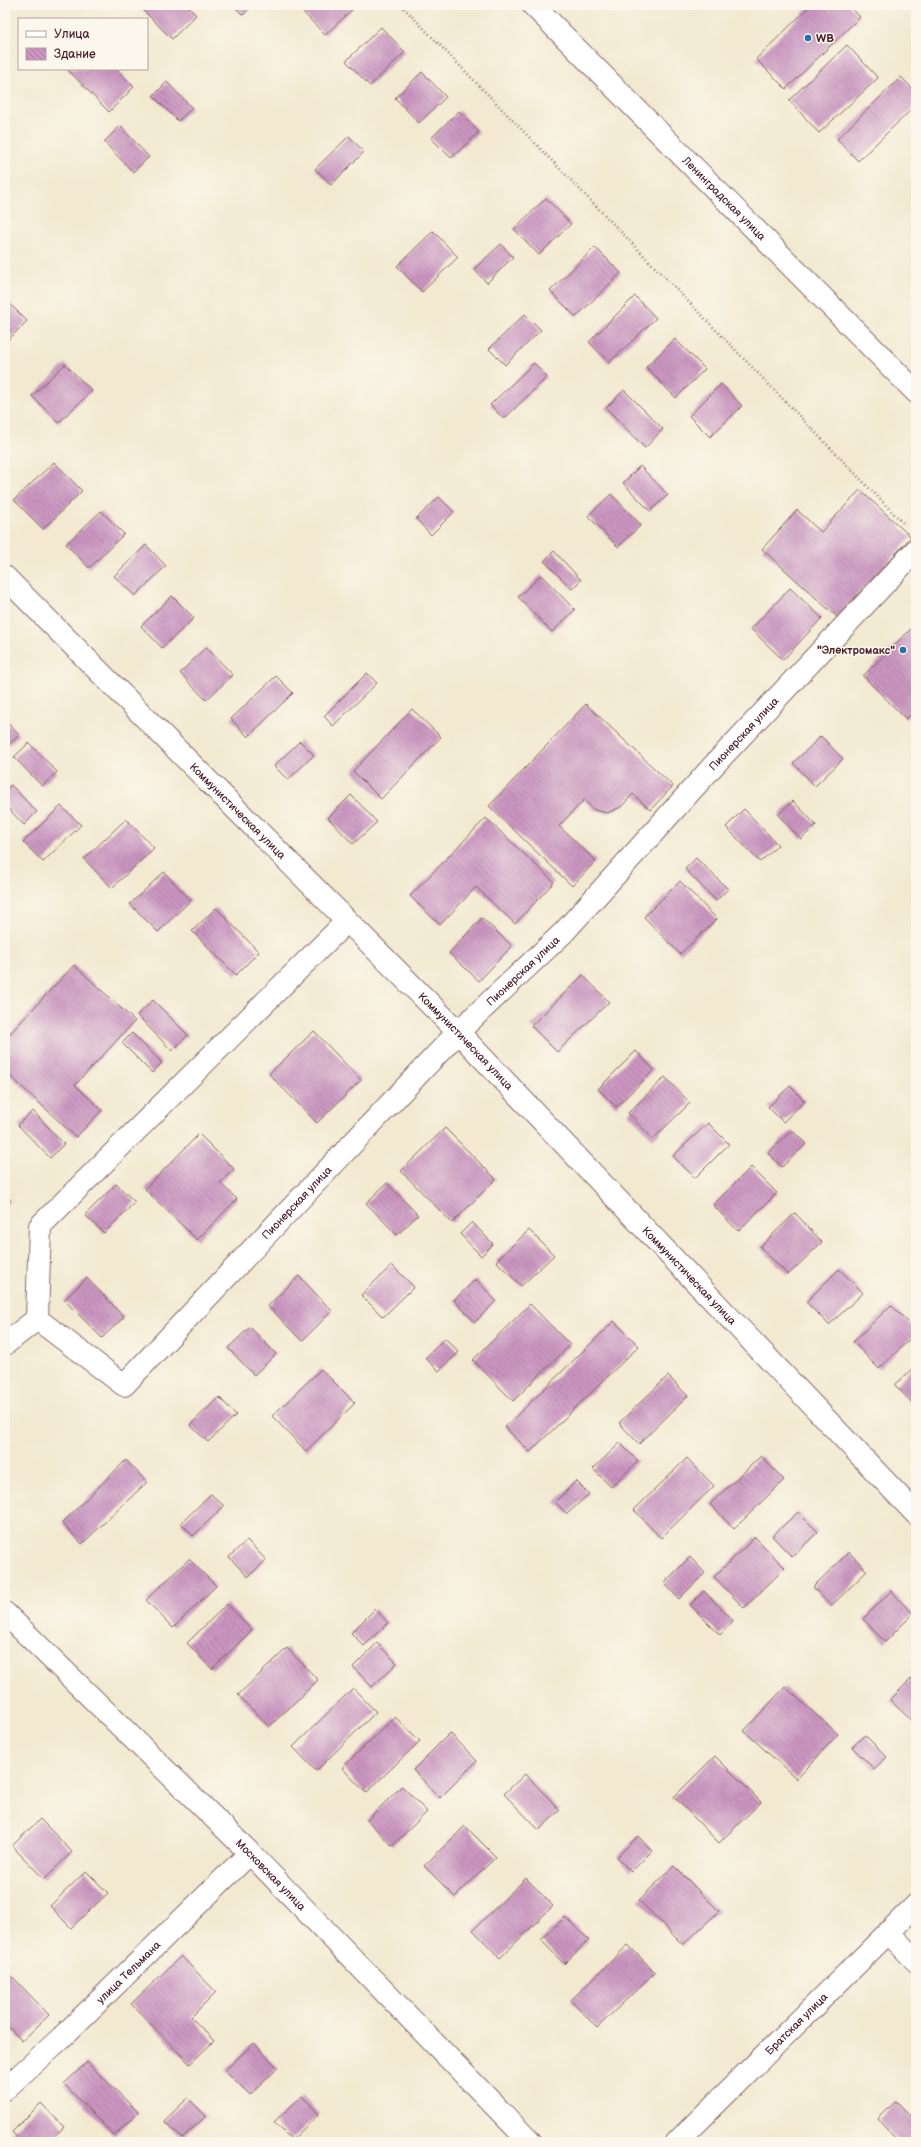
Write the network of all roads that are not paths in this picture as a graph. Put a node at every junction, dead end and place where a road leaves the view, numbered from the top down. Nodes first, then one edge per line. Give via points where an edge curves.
1 (533, 5) edge
2 (916, 392) edge
3 (913, 540) edge
4 (5, 577) edge
5 (347, 921) junction
6 (458, 1032) junction
7 (37, 1320) junction
8 (5, 1344) edge
9 (916, 1514) edge
10 (5, 1613) edge
11 (250, 1853) junction
12 (916, 1905) edge
13 (888, 1932) junction
14 (916, 1962) edge
15 (5, 2089) edge
16 (530, 2142) edge
17 (677, 2142) edge

1 - 2 street, Ленинградская улица
3 - 6 street, Пионерская улица via 564,932
4 - 5 street, Коммунистическая улица
5 - 6 street, Коммунистическая улица
5 - 7 street via 40,1226
6 - 7 street, Пионерская улица via 124,1386
6 - 9 street, Коммунистическая улица
7 - 8 street
10 - 11 street, Московская улица
11 - 15 street, улица Тельмана via 61,2038
11 - 16 street, Московская улица
12 - 13 street, Братская улица
13 - 14 street
13 - 17 street, Братская улица

